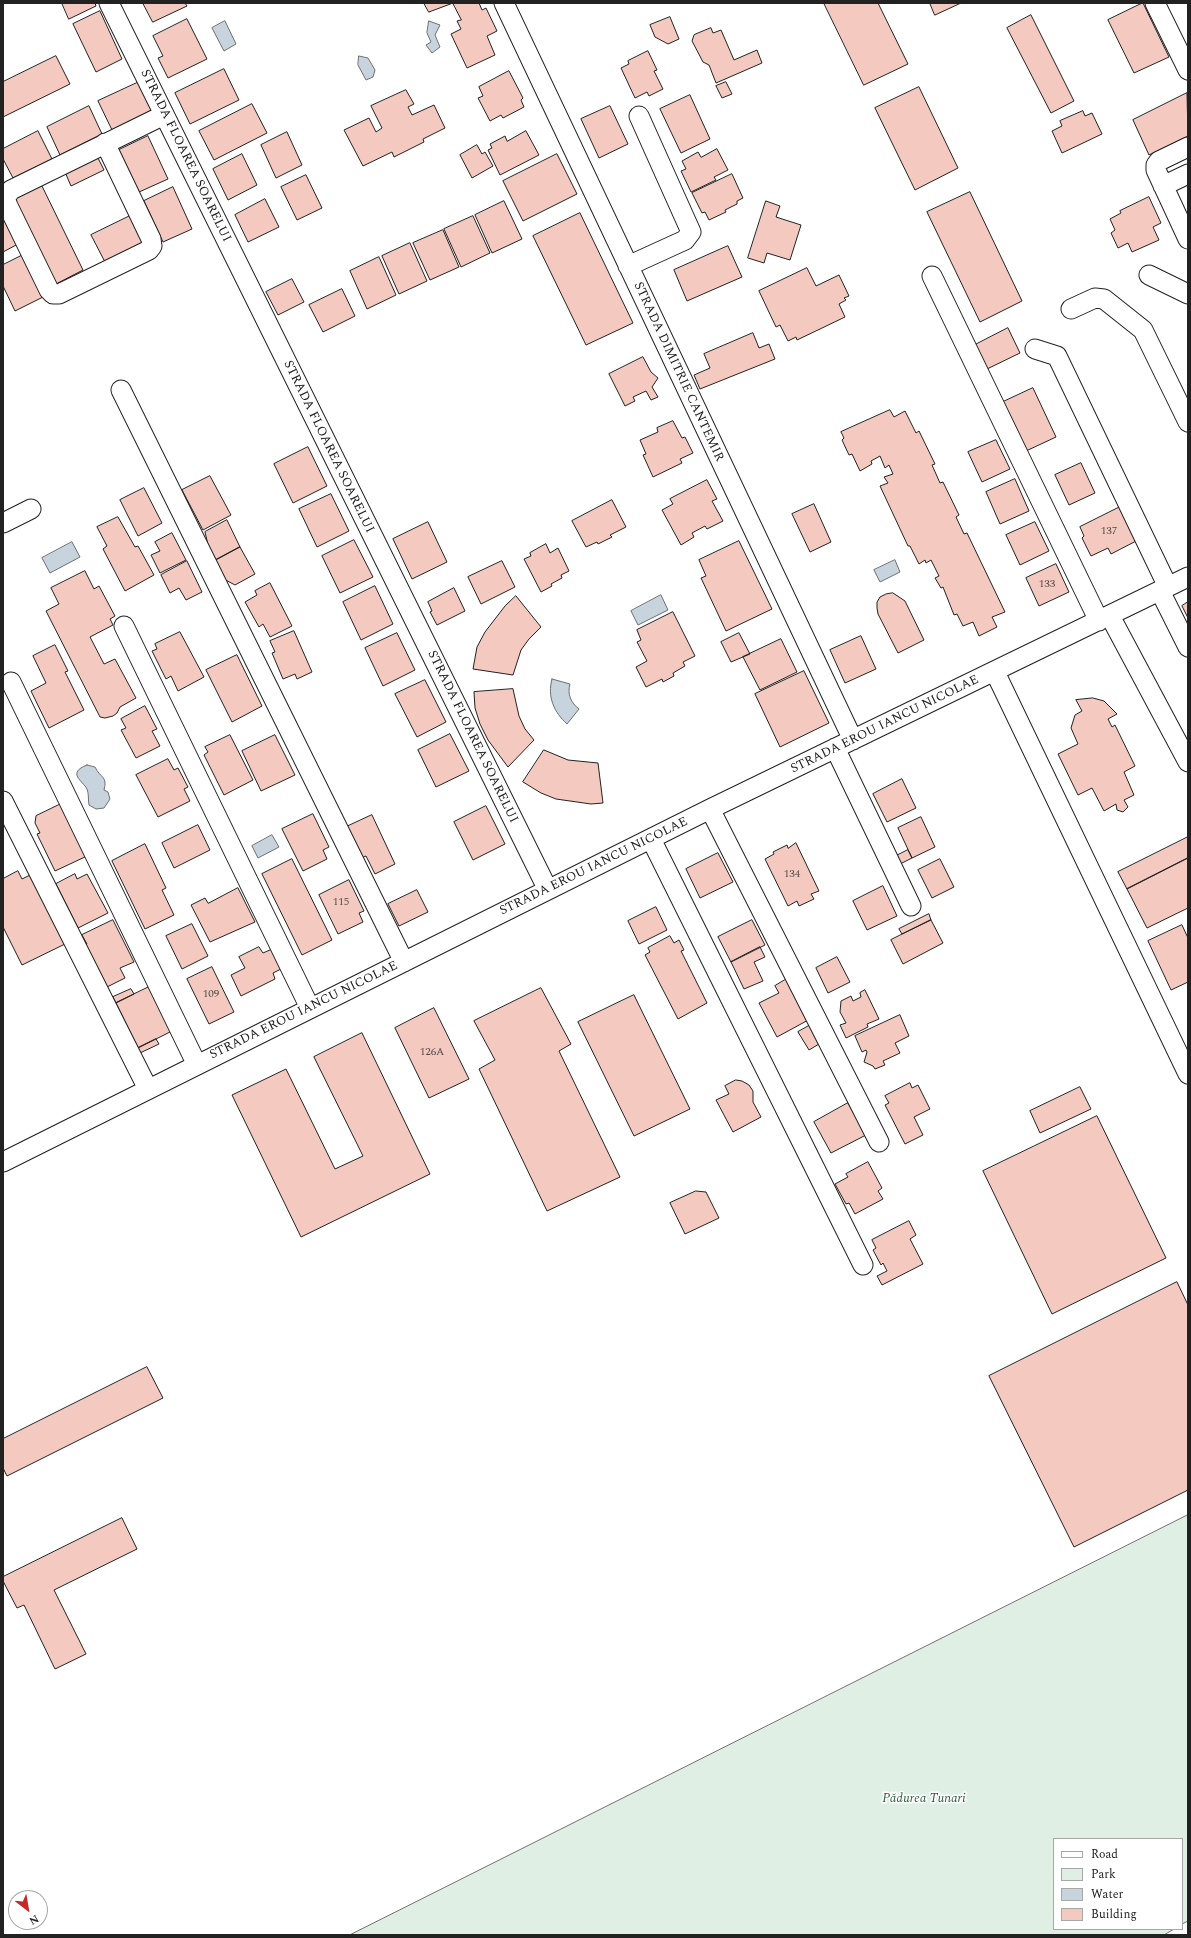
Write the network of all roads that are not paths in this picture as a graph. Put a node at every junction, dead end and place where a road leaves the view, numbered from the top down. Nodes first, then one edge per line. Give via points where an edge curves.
1 (109, 3) edge
2 (504, 3) edge
3 (1155, 3) edge
4 (1188, 70) edge
5 (164, 115) junction
6 (639, 116) dead end
7 (105, 143) junction
8 (1188, 147) edge
9 (1188, 174) edge
10 (1163, 186) junction
11 (1188, 239) edge
12 (628, 266) junction
13 (1149, 275) dead end
14 (932, 276) dead end
15 (1188, 294) edge
16 (1071, 309) dead end
17 (1035, 348) dead end
18 (121, 390) dead end
19 (1188, 422) edge
20 (31, 509) dead end
21 (3, 523) edge
22 (1188, 577) edge
23 (1164, 589) junction
24 (1104, 618) junction
25 (124, 626) dead end
26 (1188, 647) edge
27 (995, 672) junction
28 (11, 682) dead end
29 (853, 740) junction
30 (835, 748) junction
31 (1188, 762) edge
32 (3, 801) edge
33 (710, 809) junction
34 (651, 839) junction
35 (548, 890) junction
36 (911, 906) dead end
37 (404, 962) junction
38 (310, 1008) junction
39 (197, 1065) junction
40 (1188, 1074) edge
41 (148, 1089) junction
42 (880, 1142) dead end
43 (3, 1162) edge
44 (864, 1265) dead end

1 - 5 street, STRADA FLOAREA SOARELUI
2 - 12 street, STRADA DIMITRIE CANTEMIR
3 - 4 street
5 - 7 street
5 - 35 street, STRADA FLOAREA SOARELUI
6 - 12 street via 691,232 685,240
7 - 7 street via 11,190 5,198 49,290 54,294 73,288 149,250 152,246
8 - 10 street via 1159,161 1156,165
9 - 10 street
10 - 11 street
12 - 29 street, STRADA DIMITRIE CANTEMIR
13 - 15 street
14 - 24 street
16 - 19 street via 1095,298 1104,299 1143,330
17 - 23 street via 1057,356
18 - 37 street
20 - 21 street
22 - 23 street, STRADA EROU IANCU NICOLAE
23 - 24 street, STRADA EROU IANCU NICOLAE
23 - 26 street
24 - 27 street, STRADA EROU IANCU NICOLAE
24 - 31 street
25 - 38 street
27 - 29 street, STRADA EROU IANCU NICOLAE
27 - 40 street
28 - 39 street
29 - 30 street, STRADA EROU IANCU NICOLAE
30 - 33 street, STRADA EROU IANCU NICOLAE
30 - 36 street
32 - 41 street
33 - 34 street, STRADA EROU IANCU NICOLAE
33 - 42 street
34 - 35 street, STRADA EROU IANCU NICOLAE
34 - 44 street
35 - 37 street, STRADA EROU IANCU NICOLAE
37 - 38 street, STRADA EROU IANCU NICOLAE
38 - 39 street, STRADA EROU IANCU NICOLAE
39 - 41 street, STRADA EROU IANCU NICOLAE
41 - 43 street, STRADA EROU IANCU NICOLAE

